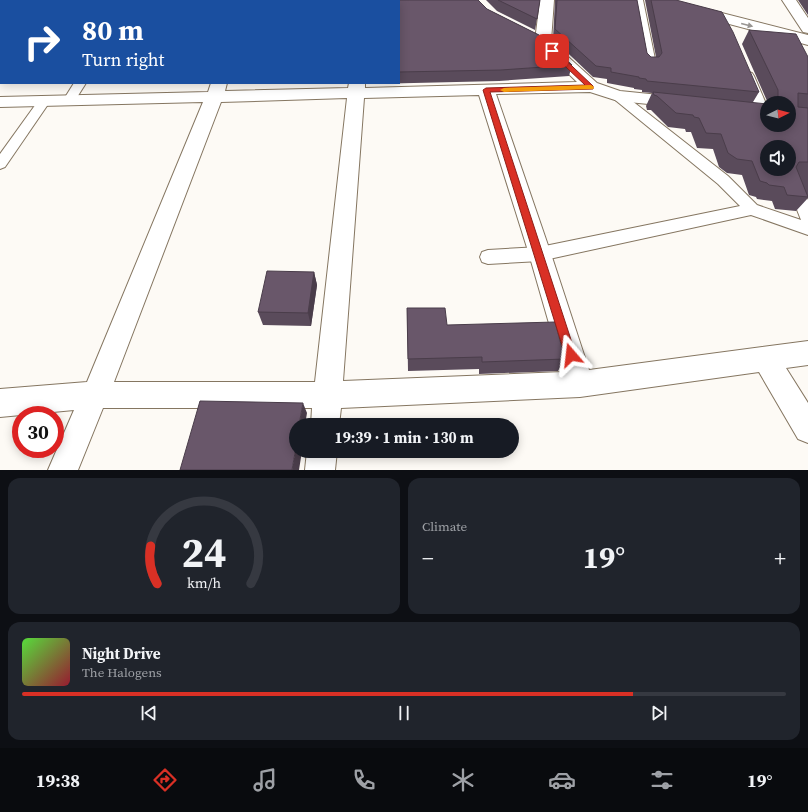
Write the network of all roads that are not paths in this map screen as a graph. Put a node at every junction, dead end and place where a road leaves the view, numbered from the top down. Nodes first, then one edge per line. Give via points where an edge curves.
1 (547, 0) edge
2 (638, 0) edge
3 (658, 0) edge
4 (789, 0) edge
5 (724, 20) junction
6 (808, 29) edge
7 (528, 33) edge
8 (730, 34) edge
9 (808, 40) edge
10 (542, 42) junction
11 (650, 64) edge
12 (745, 69) edge
13 (79, 84) edge
14 (591, 87) junction
15 (356, 88) edge
16 (217, 89) edge
17 (486, 90) junction
18 (618, 96) junction
19 (70, 99) junction
20 (45, 100) junction
21 (0, 102) edge
22 (694, 104) edge
23 (759, 111) edge
24 (0, 164) edge
25 (793, 182) edge
26 (752, 209) junction
27 (808, 219) edge
28 (808, 229) edge
29 (540, 254) junction
30 (488, 257) dead end
31 (808, 353) edge
32 (766, 360) junction
33 (580, 384) junction
34 (95, 395) junction
35 (329, 395) junction
36 (0, 403) edge
37 (326, 418) edge
38 (808, 429) edge
39 (321, 458) edge
40 (63, 470) edge
41 (320, 470) edge

1 - 10 street
2 - 11 lane
3 - 5 street
4 - 6 street
5 - 8 lane
5 -> 9 street
7 - 10 street
10 - 14 street
12 - 23 lane
13 - 19 lane
14 - 17 street
14 - 18 street
15 - 16 street
15 - 17 street
15 - 35 street
16 - 19 street
16 - 34 street
17 - 29 street
18 - 22 street
18 - 26 lane via 723,180
19 - 20 street
20 - 21 street
20 - 24 lane
25 - 27 lane
26 - 28 lane
26 - 29 lane
29 - 30 lane
29 - 33 street
31 - 32 street
32 - 33 street
32 - 38 street
33 - 35 street
34 - 35 street
34 - 36 street
34 - 40 street
35 - 37 street
39 - 41 street

